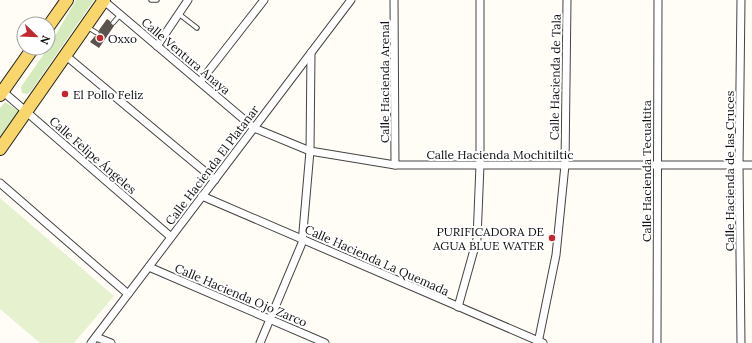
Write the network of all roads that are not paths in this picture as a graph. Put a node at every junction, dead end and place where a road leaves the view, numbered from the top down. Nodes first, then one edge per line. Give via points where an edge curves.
1 (66, 0) edge
2 (104, 0) edge
3 (151, 0) edge
4 (157, 0) edge
5 (188, 0) edge
6 (264, 0) edge
7 (351, 0) edge
8 (394, 0) edge
9 (480, 0) edge
10 (567, 0) edge
11 (658, 0) edge
12 (741, 0) edge
13 (179, 14) junction
14 (121, 15) junction
15 (55, 16) edge
16 (113, 23) dead end
17 (86, 26) junction
18 (197, 28) dead end
19 (97, 33) dead end
20 (157, 46) junction
21 (311, 53) junction
22 (27, 56) edge
23 (65, 56) junction
24 (200, 82) junction
25 (1, 92) edge
26 (26, 111) junction
27 (254, 128) junction
28 (0, 149) edge
29 (310, 151) junction
30 (658, 164) junction
31 (395, 165) junction
32 (480, 165) junction
33 (565, 165) junction
34 (739, 165) junction
35 (752, 165) edge
36 (215, 180) junction
37 (0, 183) edge
38 (202, 196) junction
39 (171, 237) junction
40 (302, 240) junction
41 (149, 267) junction
42 (128, 294) junction
43 (458, 307) junction
44 (269, 320) junction
45 (96, 337) junction
46 (539, 342) edge
47 (91, 343) edge
48 (111, 343) edge
49 (260, 343) edge
50 (325, 343) edge
51 (657, 343) edge
52 (741, 343) edge

1 - 15 main road
2 - 14 street, Calle Ventura Anaya
2 - 17 main road
3 - 4 lane
5 - 13 street
6 - 24 street
7 - 21 street, Calle Hacienda El Platanar
8 - 31 street, Calle Hacienda Arenal
9 - 32 street
10 - 33 street, Calle Hacienda de Tala
11 - 30 street, Calle Hacienda Tecualtita
12 - 34 street, Calle Hacienda de las Cruces
13 - 18 lane
13 - 20 street
14 - 16 lane
14 - 20 street, Calle Ventura Anaya
17 - 19 lane
17 - 23 main road
20 - 24 street, Calle Ventura Anaya
21 - 27 street, Calle Hacienda El Platanar
21 - 29 street
22 - 25 main road
23 - 26 main road
23 - 36 street
24 - 27 street, Calle Ventura Anaya
25 - 26 street, Calle Felipe Ángeles
26 - 28 main road
26 - 39 street, Calle Felipe Ángeles
27 - 29 street, Calle Hacienda Mochitiltic
27 - 36 street, Calle Hacienda El Platanar
29 - 31 street, Calle Hacienda Mochitiltic
29 - 40 street
30 - 33 street, Calle Hacienda Mochitiltic
30 - 34 street, Calle Hacienda Mochitiltic
30 - 51 street, Calle Hacienda Tecualtita
31 - 32 street, Calle Hacienda Mochitiltic
32 - 33 street, Calle Hacienda Mochitiltic
32 - 43 street via 477,239
33 - 46 street, Calle Hacienda de Tala via 556,255
34 - 35 street, Calle Hacienda Mochitiltic
34 - 52 street, Calle Hacienda de las Cruces
36 - 38 street, Calle Hacienda El Platanar
37 - 42 street
38 - 39 street, Calle Hacienda El Platanar
38 - 40 street, Calle Hacienda La Quemada
39 - 41 street, Calle Hacienda El Platanar
40 - 43 street, Calle Hacienda La Quemada
40 - 44 street
41 - 42 street, Calle Hacienda El Platanar
41 - 44 street, Calle Hacienda Ojo Zarco
42 - 45 street, Calle Hacienda El Platanar
43 - 46 street, Calle Hacienda La Quemada
44 - 49 street
44 - 50 street, Calle Hacienda Ojo Zarco
45 - 47 street, Calle Hacienda El Platanar
45 - 48 street

